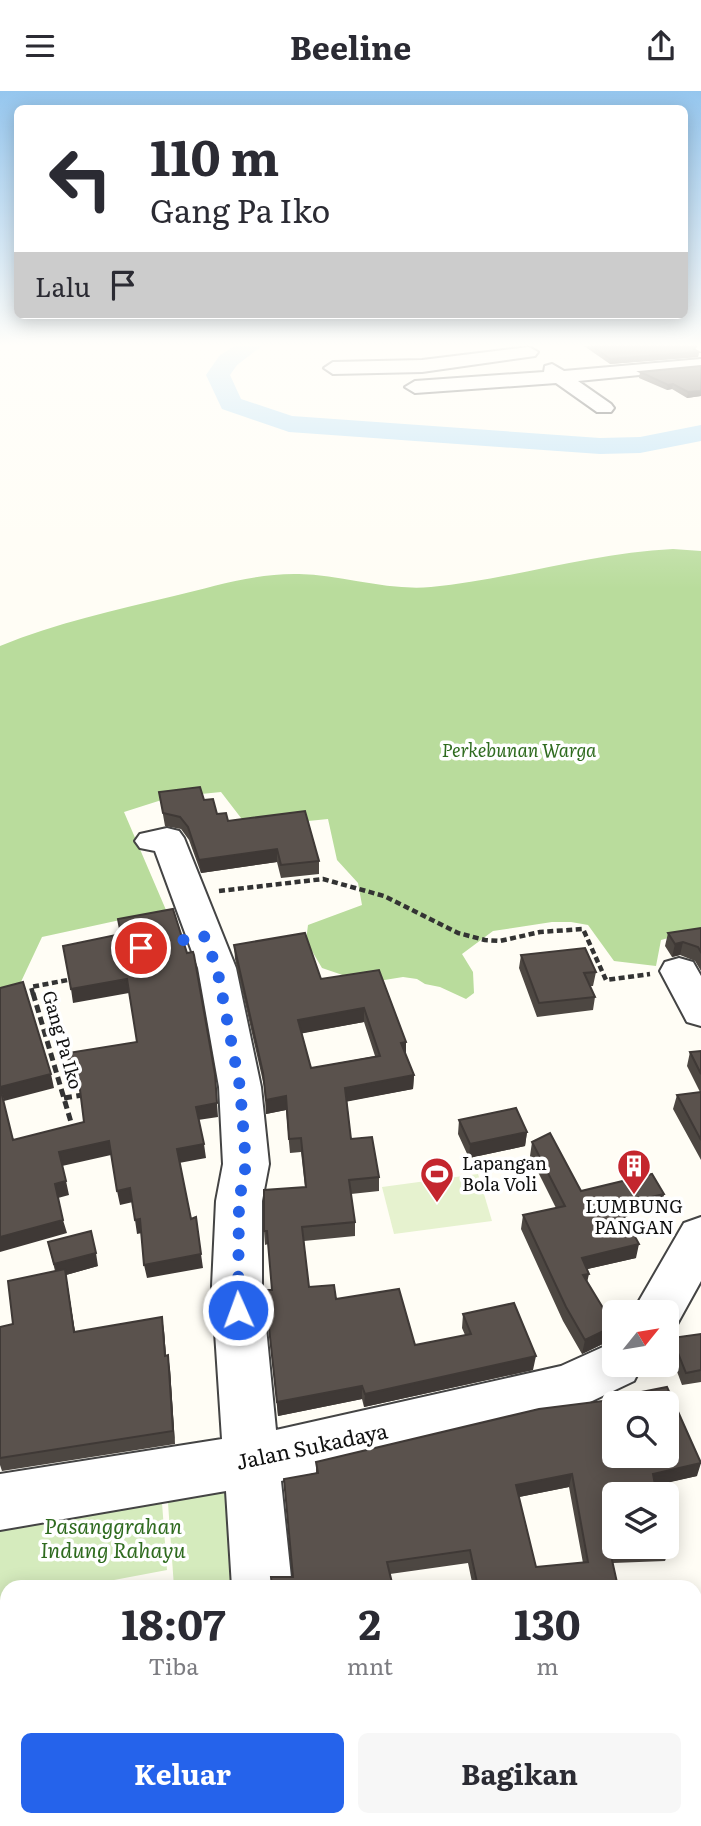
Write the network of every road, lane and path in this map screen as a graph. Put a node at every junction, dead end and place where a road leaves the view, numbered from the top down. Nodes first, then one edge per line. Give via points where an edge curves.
1 (152, 841) dead end
2 (189, 894) junction
3 (679, 971) joint
4 (84, 977) edge
5 (701, 1012) edge
6 (91, 1094) edge
7 (64, 1098) junction
8 (75, 1135) edge
9 (701, 1237) edge
10 (665, 1300) edge
11 (602, 1372) edge
12 (250, 1461) junction
13 (0, 1502) edge
14 (261, 1580) edge

1 - 2 street via 167,838
2 - 3 path via 323,879 384,896 458,933 485,940 583,929 606,980
2 - 12 street via 217,968 240,1087 246,1164 239,1201 237,1286
3 - 5 street
4 - 7 path, Gang Pa Iko via 31,987
6 - 7 path
7 - 8 path, Gang Pa Iko
9 - 10 street
11 - 12 street, Jalan Sukadaya via 569,1388
12 - 13 street, Jalan Sukadaya
12 - 14 street

